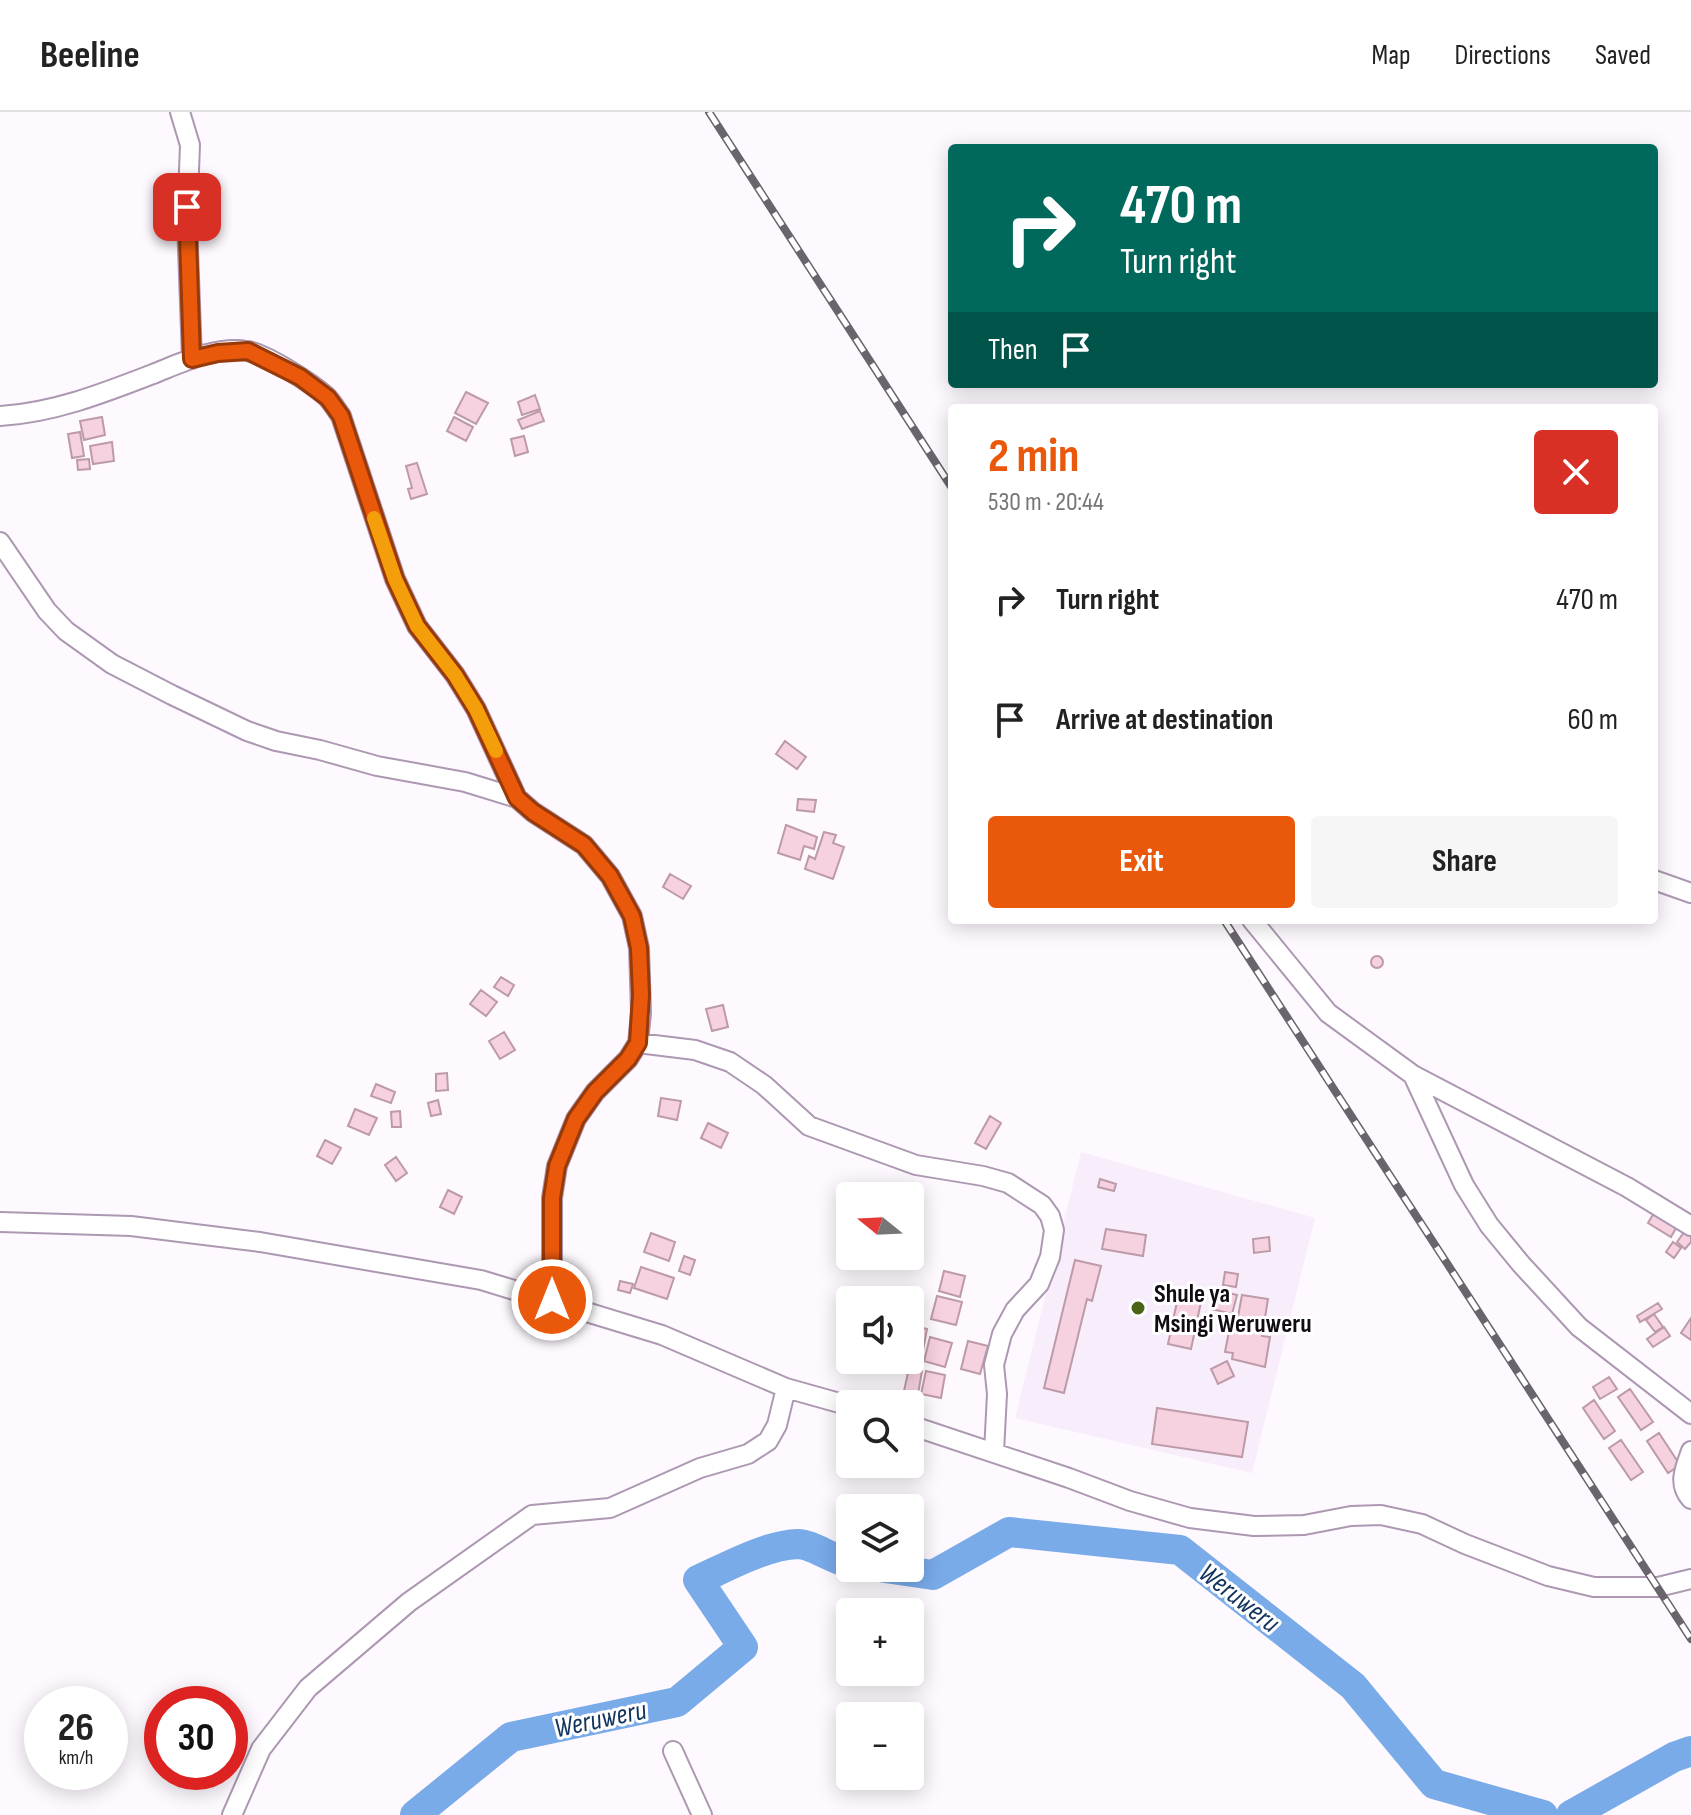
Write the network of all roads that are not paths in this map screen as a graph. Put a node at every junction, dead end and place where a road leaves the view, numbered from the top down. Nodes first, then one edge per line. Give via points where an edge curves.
1 (180, 112) edge
2 (192, 359) junction
3 (0, 416) edge
4 (0, 542) edge
5 (517, 798) junction
6 (1658, 881) edge
7 (1691, 893) edge
8 (1255, 924) edge
9 (638, 1043) junction
10 (1413, 1075) junction
11 (0, 1222) edge
12 (1691, 1226) edge
13 (552, 1300) junction
14 (786, 1388) junction
15 (836, 1402) edge
16 (1691, 1414) edge
17 (924, 1430) edge
18 (1691, 1451) edge
19 (994, 1452) junction
20 (1691, 1499) edge
21 (1691, 1579) edge
22 (673, 1751) dead end
23 (232, 1815) edge
24 (702, 1815) edge

1 - 2 street via 190,145
2 - 3 street via 92,396
2 - 5 street via 248,351 328,398 341,416 395,579 417,626 476,709
4 - 5 street via 66,631 138,678 276,741
5 - 9 street via 584,845 610,876 632,916 639,948
6 - 7 street
8 - 10 street via 1328,1013
9 - 13 street via 576,1119 557,1166
9 - 19 street via 695,1050 730,1062 809,1126 916,1165 1008,1183 1042,1205 1054,1230 1050,1257 1039,1284 1002,1334 994,1365
10 - 12 street
10 - 16 street via 1464,1185 1489,1225 1579,1327
11 - 13 street via 131,1226 260,1242 481,1280
13 - 14 street via 662,1335
14 - 15 street
14 - 23 street via 768,1441 748,1454 700,1468 610,1508 532,1515 409,1602 308,1688 261,1749
17 - 19 street
18 - 20 street via 1682,1476
19 - 21 street via 1190,1518 1254,1526 1381,1515 1422,1524 1548,1576 1594,1587 1658,1587
22 - 24 street

